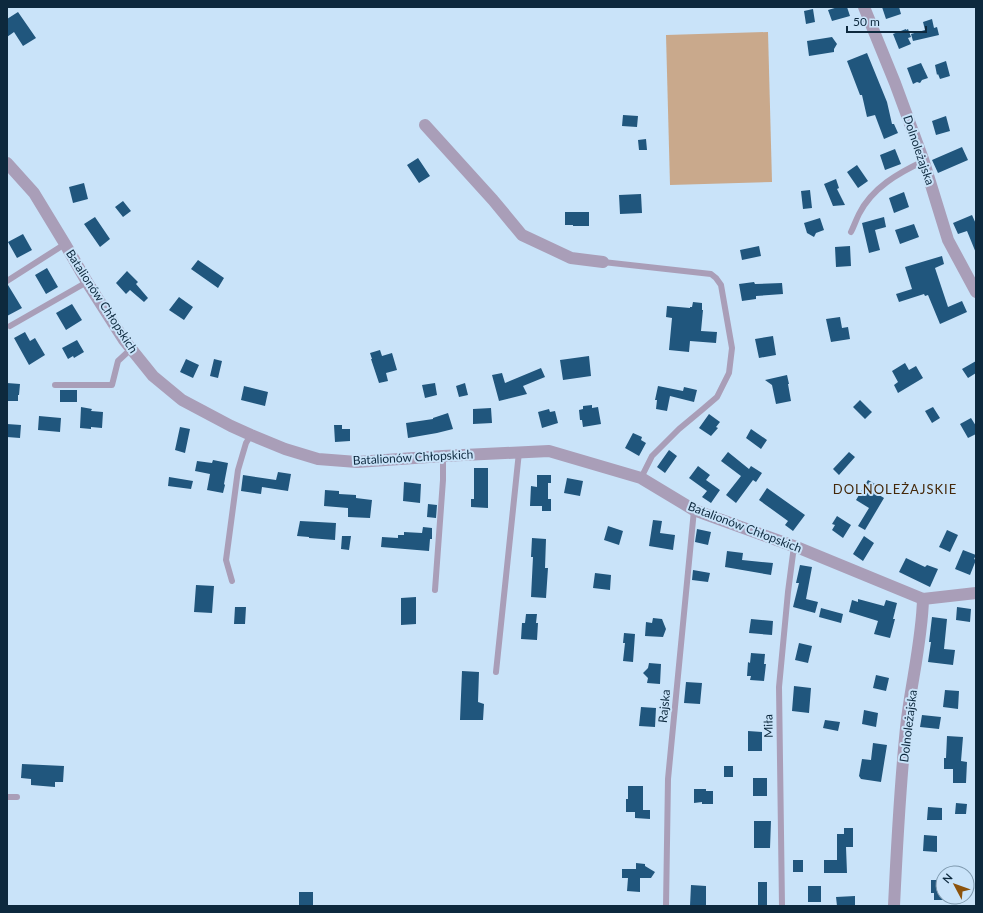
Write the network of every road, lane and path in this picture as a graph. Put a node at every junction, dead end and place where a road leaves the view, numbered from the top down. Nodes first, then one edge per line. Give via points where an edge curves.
1 (864, 7) edge
2 (426, 125) dead end
3 (924, 161) junction
4 (7, 163) edge
5 (852, 232) dead end
6 (65, 244) junction
7 (603, 262) joint
8 (7, 281) edge
9 (87, 282) junction
10 (976, 292) edge
11 (10, 326) dead end
12 (131, 349) junction
13 (55, 385) dead end
14 (251, 435) junction
15 (519, 452) junction
16 (443, 456) junction
17 (641, 478) junction
18 (694, 510) junction
19 (794, 546) junction
20 (232, 581) dead end
21 (435, 590) dead end
22 (976, 593) edge
23 (923, 599) junction
24 (496, 672) dead end
25 (7, 797) edge
26 (18, 797) dead end
27 (666, 906) edge
28 (782, 906) edge
29 (894, 906) edge

1 - 3 street, Dolnoleżajska
2 - 7 street via 522,235 572,258
3 - 5 lane via 890,179 869,199 859,214
3 - 10 street, Dolnoleżajska via 948,240
4 - 6 street, Batalionów Chłopskich via 34,193
6 - 8 lane
6 - 9 street, Batalionów Chłopskich
7 - 17 lane via 711,274 721,285 732,348 729,373 717,397 652,456
9 - 11 lane
9 - 12 street, Batalionów Chłopskich
12 - 13 lane via 118,361 112,385
12 - 14 street, Batalionów Chłopskich via 153,376 182,400
14 - 16 street, Batalionów Chłopskich via 318,459 357,462
14 - 20 lane via 238,470 226,560
15 - 16 street, Batalionów Chłopskich
15 - 17 street, Batalionów Chłopskich via 549,451
15 - 24 lane
16 - 21 lane
17 - 18 street, Batalionów Chłopskich
18 - 19 street, Batalionów Chłopskich
18 - 27 lane, Rajska via 668,779
19 - 23 street, Batalionów Chłopskich
19 - 28 lane, Miła via 779,687
22 - 23 street
23 - 29 street, Dolnoleżajska via 902,776
25 - 26 lane

